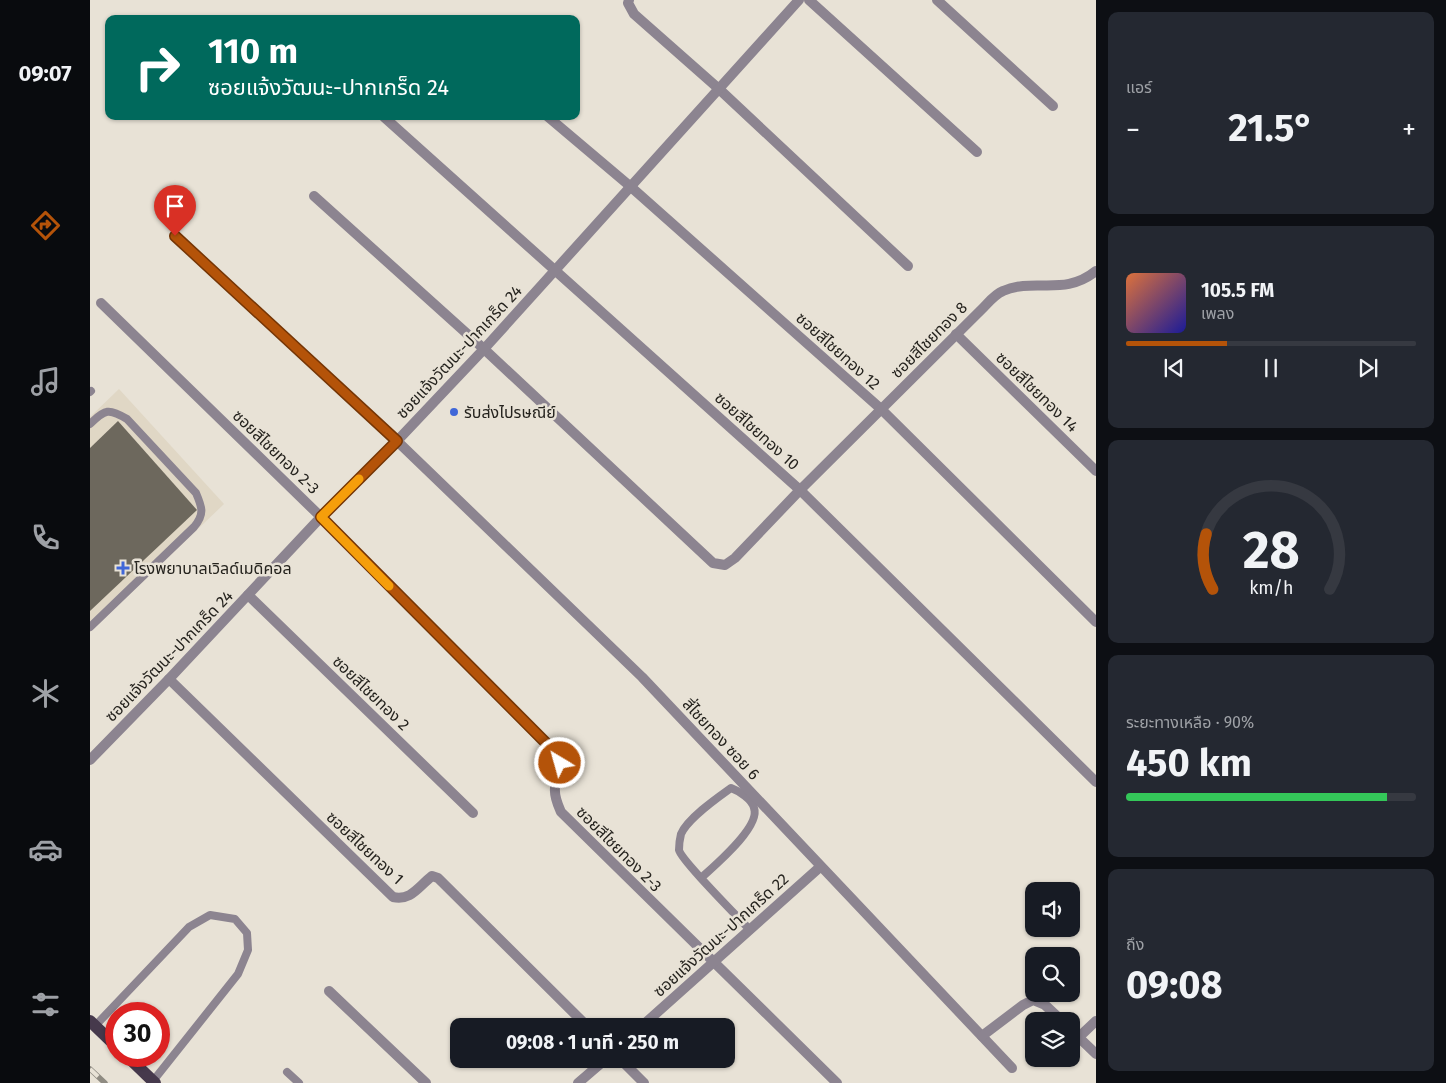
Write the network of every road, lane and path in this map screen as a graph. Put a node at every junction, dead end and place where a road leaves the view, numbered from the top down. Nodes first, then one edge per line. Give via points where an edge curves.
1 (629, 0) edge
2 (800, 0) edge
3 (809, 0) edge
4 (937, 0) edge
5 (719, 89) junction
6 (1054, 106) dead end
7 (387, 120) edge
8 (552, 120) edge
9 (977, 152) dead end
10 (630, 187) junction
11 (314, 196) dead end
12 (175, 236) dead end
13 (908, 266) dead end
14 (555, 271) junction
15 (1096, 271) edge
16 (101, 303) dead end
17 (956, 334) junction
18 (484, 349) junction
19 (881, 409) junction
20 (90, 424) edge
21 (397, 441) junction
22 (1096, 471) edge
23 (800, 490) junction
24 (321, 517) junction
25 (248, 595) junction
26 (1096, 622) edge
27 (90, 627) edge
28 (169, 679) junction
29 (90, 760) edge
30 (1096, 782) edge
31 (473, 812) dead end
32 (820, 867) junction
33 (701, 878) junction
34 (750, 930) junction
35 (714, 963) junction
36 (329, 992) dead end
37 (1052, 1012) edge
38 (579, 1018) edge
39 (651, 1018) edge
40 (1096, 1021) edge
41 (92, 1024) edge
42 (105, 1036) edge
43 (982, 1036) junction
44 (1080, 1037) edge
45 (1080, 1039) edge
46 (1096, 1054) edge
47 (138, 1067) edge
48 (596, 1068) edge
49 (629, 1068) edge
50 (1012, 1068) dead end
51 (287, 1072) dead end
52 (154, 1082) edge
53 (299, 1083) edge
54 (426, 1083) edge
55 (578, 1083) edge
56 (644, 1083) edge
57 (837, 1083) edge

1 - 5 street via 634,14
2 - 5 street, ซอยแจ้งวัฒนะ-ปากเกร็ด 24
3 - 9 street
4 - 6 street
5 - 10 street, ซอยแจ้งวัฒนะ-ปากเกร็ด 24
5 - 13 street
7 - 14 street, ซอยสีไชยทอง 10
8 - 10 street, ซอยสีไชยทอง 12
10 - 14 street, ซอยแจ้งวัฒนะ-ปากเกร็ด 24
10 - 19 street, ซอยสีไชยทอง 12
11 - 18 street
12 - 21 street, สี่ไชยทอง ซอย 6
14 - 18 street, ซอยแจ้งวัฒนะ-ปากเกร็ด 24
14 - 23 street, ซอยสีไชยทอง 10
15 - 17 street, ซอยสีไชยทอง 8 via 1068,285 1018,286 1001,291
16 - 24 street, ซอยสีไชยทอง 2-3
17 - 19 street, ซอยสีไชยทอง 8
17 - 22 street, ซอยสีไชยทอง 14
18 - 21 street, ซอยแจ้งวัฒนะ-ปากเกร็ด 24
18 - 23 street, ซอยสีไชยทอง 8 via 713,563 724,565 736,558
19 - 23 street, ซอยสีไชยทอง 8
19 - 26 street, ซอยสีไชยทอง 12
20 - 27 lane via 102,412 114,411 127,420 196,493 201,505 201,518 194,527
21 - 24 street, ซอยแจ้งวัฒนะ-ปากเกร็ด 24
21 - 32 street, สี่ไชยทอง ซอย 6 via 642,677
23 - 30 street, ซอยสีไชยทอง 10
24 - 25 street, ซอยแจ้งวัฒนะ-ปากเกร็ด 24
24 - 35 street, ซอยสีไชยทอง 2-3 via 559,756 555,799 561,812
25 - 28 street, ซอยแจ้งวัฒนะ-ปากเกร็ด 24
25 - 31 street, ซอยสีไชยทอง 2
28 - 29 street, ซอยแจ้งวัฒนะ-ปากเกร็ด 24
28 - 38 street, ซอยสีไชยทอง 1 via 393,897 408,898 432,876 438,878
32 - 34 street, ซอยแจ้งวัฒนะ-ปากเกร็ด 22
32 - 43 street, สี่ไชยทอง ซอย 6
33 - 33 lane via 679,851 681,834 705,806 731,788 743,794 754,806 755,813 741,840
33 - 34 lane
34 - 35 street, ซอยแจ้งวัฒนะ-ปากเกร็ด 22
35 - 39 street, ซอยแจ้งวัฒนะ-ปากเกร็ด 22
35 - 57 street, ซอยสีไชยทอง 2-3
36 - 54 street
37 - 43 street via 1033,1000
40 - 44 street
41 - 42 main road
41 - 52 lane via 189,928 210,915 235,919 247,933 248,950 238,974
43 - 50 street, สี่ไชยทอง ซอย 6
45 - 46 street
47 - 52 main road
48 - 55 street
49 - 56 street
51 - 53 lane

